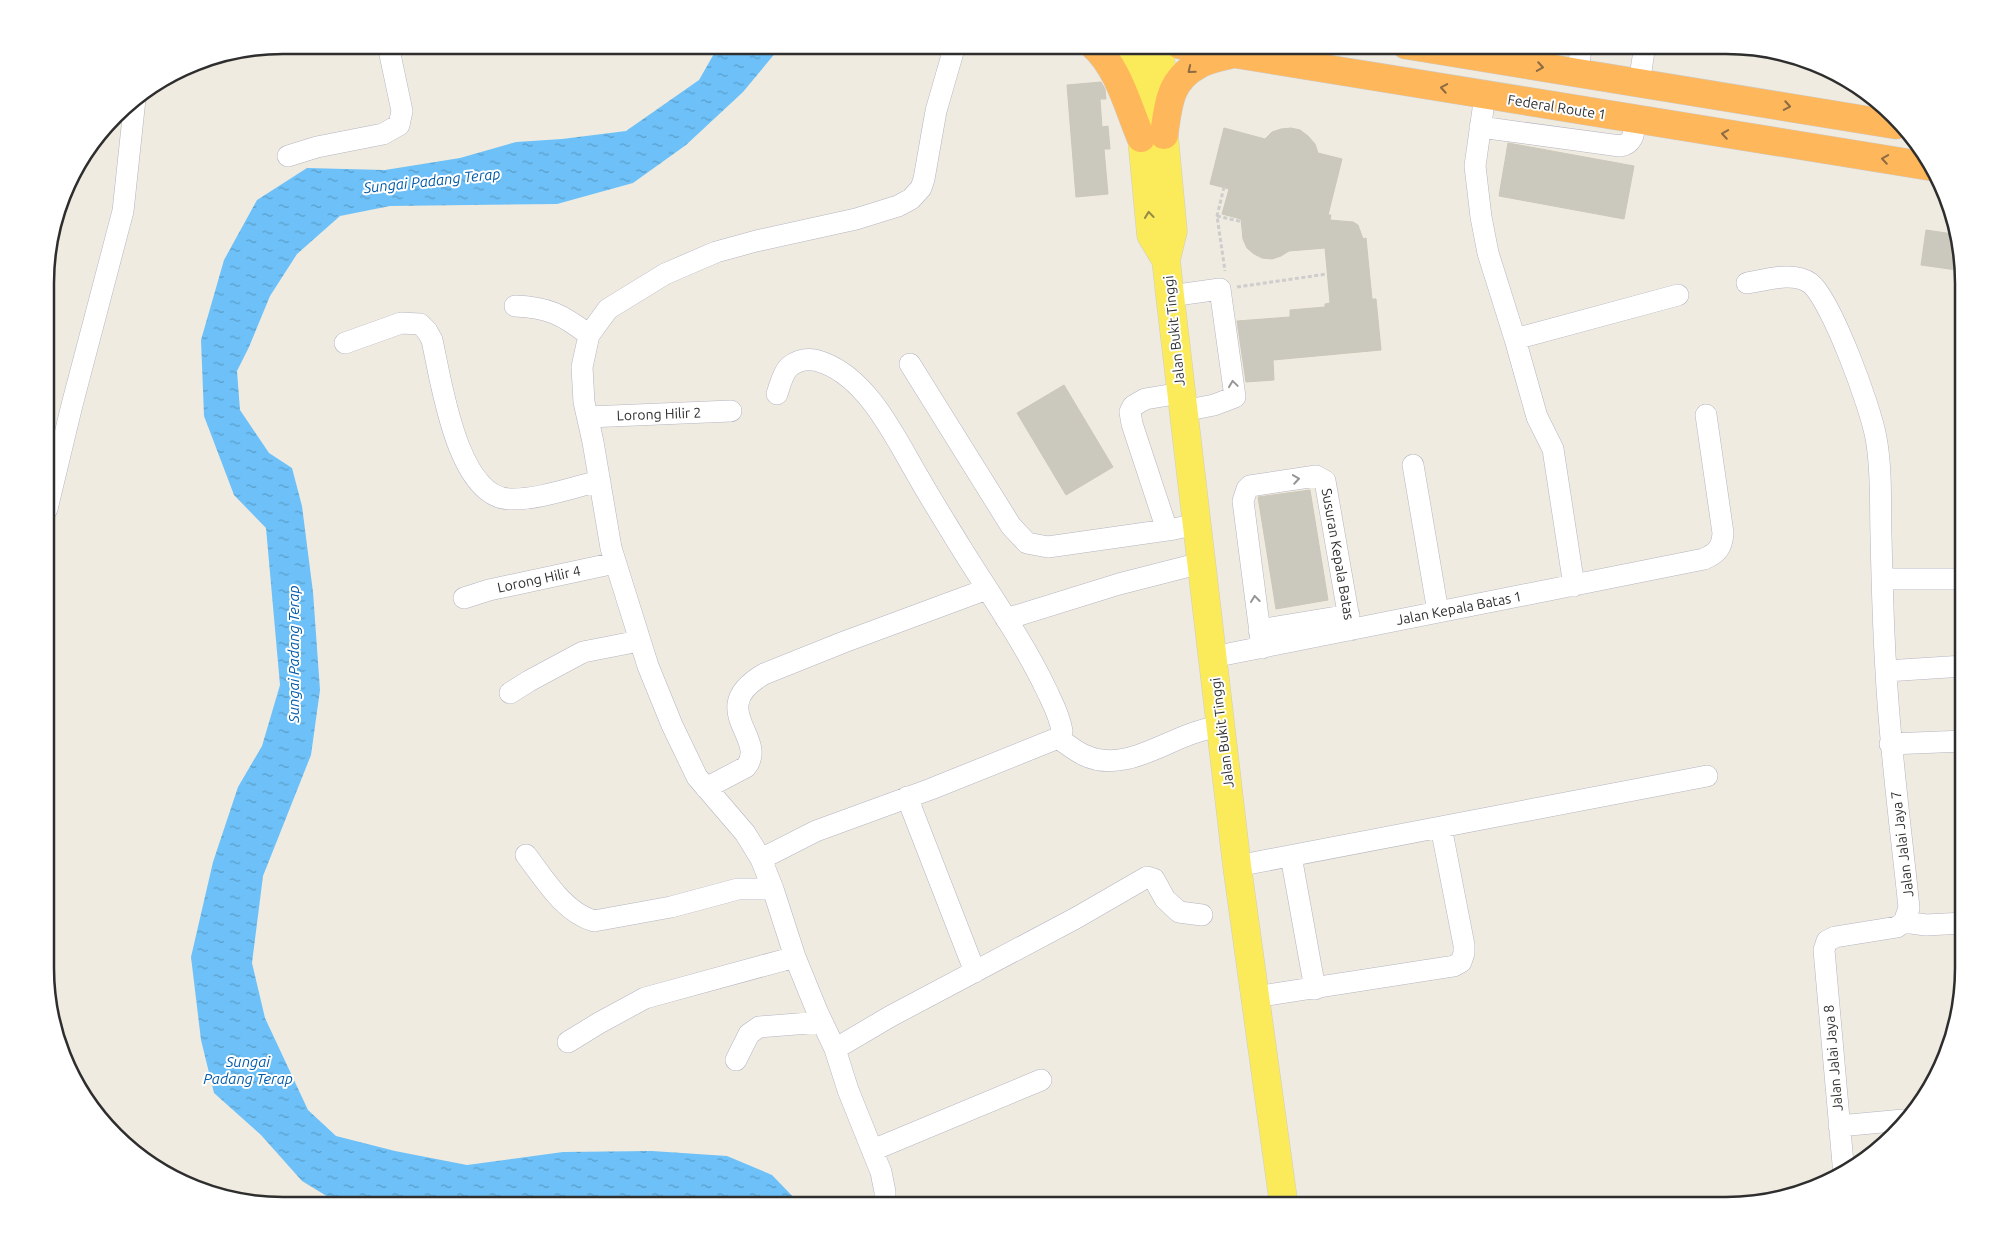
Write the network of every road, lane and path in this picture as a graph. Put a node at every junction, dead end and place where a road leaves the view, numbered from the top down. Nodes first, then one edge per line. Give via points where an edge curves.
1 (390, 54) edge
2 (952, 54) edge
3 (1101, 54) edge
4 (1135, 54) edge
5 (1159, 54) edge
6 (1235, 54) edge
7 (1270, 54) edge
8 (1461, 54) edge
9 (1580, 54) edge
10 (1644, 54) edge
11 (1577, 73) junction
12 (1639, 83) junction
13 (1485, 95) junction
14 (134, 109) edge
15 (1636, 120) junction
16 (1891, 124) edge
17 (1480, 127) junction
18 (1153, 137) junction
19 (288, 156) dead end
20 (1923, 165) edge
21 (1224, 187) dead end
22 (1218, 216) junction
23 (1244, 222) dead end
24 (1327, 274) dead end
25 (1747, 283) dead end
26 (1223, 289) junction
27 (1170, 296) junction
28 (1678, 296) dead end
29 (515, 306) dead end
30 (588, 335) junction
31 (1515, 339) junction
32 (345, 343) dead end
33 (910, 364) dead end
34 (777, 394) dead end
35 (1182, 402) junction
36 (731, 411) dead end
37 (1706, 415) dead end
38 (588, 417) junction
39 (1412, 465) dead end
40 (54, 480) edge
41 (600, 480) junction
42 (1197, 524) junction
43 (1167, 530) junction
44 (615, 563) junction
45 (1202, 563) junction
46 (1955, 579) edge
47 (1883, 580) junction
48 (1574, 586) junction
49 (987, 589) junction
50 (464, 598) dead end
51 (1438, 612) junction
52 (1006, 619) junction
53 (1350, 622) junction
54 (1260, 639) junction
55 (640, 641) junction
56 (1213, 657) junction
57 (1955, 666) edge
58 (1886, 670) junction
59 (510, 693) dead end
60 (1221, 725) junction
61 (1058, 738) junction
62 (1955, 741) edge
63 (1890, 744) junction
64 (1707, 776) dead end
65 (706, 788) junction
66 (907, 797) junction
67 (1441, 827) junction
68 (526, 855) dead end
69 (1291, 856) junction
70 (761, 859) junction
71 (1237, 866) junction
72 (773, 889) junction
73 (1202, 915) dead end
74 (1904, 922) junction
75 (1955, 923) edge
76 (795, 956) junction
77 (975, 972) junction
78 (1315, 988) junction
79 (1255, 997) junction
80 (822, 1022) junction
81 (568, 1042) dead end
82 (835, 1048) junction
83 (736, 1060) dead end
84 (1041, 1080) dead end
85 (1897, 1121) edge
86 (1839, 1126) junction
87 (873, 1150) junction
88 (1843, 1166) edge
89 (885, 1197) edge
90 (1283, 1197) edge

1 - 19 street via 402,111 398,126 383,134
2 - 30 street via 936,111 924,180 911,199 873,214 716,252 664,274 608,309
3 - 18 highway
4 - 18 main road, Jalan Bukit Tinggi
5 - 18 main road, Jalan Bukit Tinggi
6 -> 18 highway via 1198,65 1177,82
13 -> 7 highway, Federal Route 1
8 -> 11 highway
9 - 11 street
10 - 12 street
11 - 12 highway
12 -> 16 highway
13 - 15 highway, Federal Route 1
13 - 17 street
14 - 40 street via 124,210
15 - 17 street via 1632,139 1620,146
20 -> 15 highway, Federal Route 1
17 - 31 street via 1475,166 1481,217 1488,253
18 - 27 main road, Jalan Bukit Tinggi via 1173,231 1166,260
21 - 22 path
22 - 23 path
22 - 26 path
24 - 26 path
25 - 47 street, Jalan Jalai Jaya 7 via 1791,276 1802,278 1819,292 1832,318 1864,392 1877,439
26 - 27 street
35 -> 26 street via 1214,405 1235,397
27 - 35 main road, Jalan Bukit Tinggi
28 - 31 street
29 - 30 street via 534,306 561,315
30 - 38 street via 582,367
31 - 48 street via 1537,417 1553,449
32 - 41 street via 401,323 420,324 427,331 432,340 453,430 464,459 479,482 497,497 510,499 544,494
33 - 43 street via 1010,526 1027,542 1048,547
34 - 49 street via 784,373 805,359 832,366 860,388 886,422
35 - 42 main road, Jalan Bukit Tinggi
35 - 43 street via 1146,399 1133,406 1130,412
36 - 38 street, Lorong Hilir 2
37 - 48 street, Jalan Kepala Batas 1 via 1723,533 1719,550 1704,558
38 - 41 street
39 - 51 street
41 - 44 street
42 - 43 street
42 - 45 main road, Jalan Bukit Tinggi
44 - 50 street, Lorong Hilir 4
44 - 55 street
45 - 52 street
45 - 56 main road, Jalan Bukit Tinggi
46 - 47 street
47 - 58 street, Jalan Jalai Jaya 7
48 - 51 street, Jalan Kepala Batas 1
49 - 52 street
49 - 65 street via 844,642 752,681 742,693 737,708 752,750 749,762 746,767
51 - 53 street, Jalan Kepala Batas 1
52 - 61 street via 1053,705 1062,731
53 - 54 street, Jalan Kepala Batas 1
54 -> 53 street, Susuran Kepala Batas via 1243,501 1250,486 1316,476 1325,481
54 - 56 street, Jalan Kepala Batas 1
55 - 59 street via 583,652
55 - 65 street via 678,740
56 - 60 main road, Jalan Bukit Tinggi
57 - 58 street
58 - 63 street, Jalan Jalai Jaya 7
60 - 61 street via 1189,734 1154,750 1108,761 1084,755
60 - 71 main road, Jalan Bukit Tinggi
61 - 66 street
62 - 63 street
63 - 74 street, Jalan Jalai Jaya 7 via 1909,908
64 - 67 street
65 - 70 street via 745,833
66 - 70 street via 816,831
66 - 77 street
67 - 69 street
67 - 78 street via 1464,945 1461,962 1454,966
68 - 72 street via 564,903 584,918 594,921 671,907 738,889
69 - 71 street
69 - 78 street
70 - 72 street
71 - 79 main road, Jalan Bukit Tinggi
72 - 76 street
73 - 77 street via 1179,912 1165,898 1154,878 1147,878
74 - 75 street
74 - 86 street, Jalan Jalai Jaya 8 via 1889,929 1842,934 1827,941 1824,950
76 - 80 street
76 - 81 street via 646,998
77 - 82 street
78 - 79 street
79 - 90 main road, Jalan Bukit Tinggi
80 - 82 street
80 - 83 street via 759,1027 749,1034
82 - 87 street
84 - 87 street
85 - 86 street
86 - 88 street, Jalan Jalai Jaya 8
87 - 89 street via 884,1182

